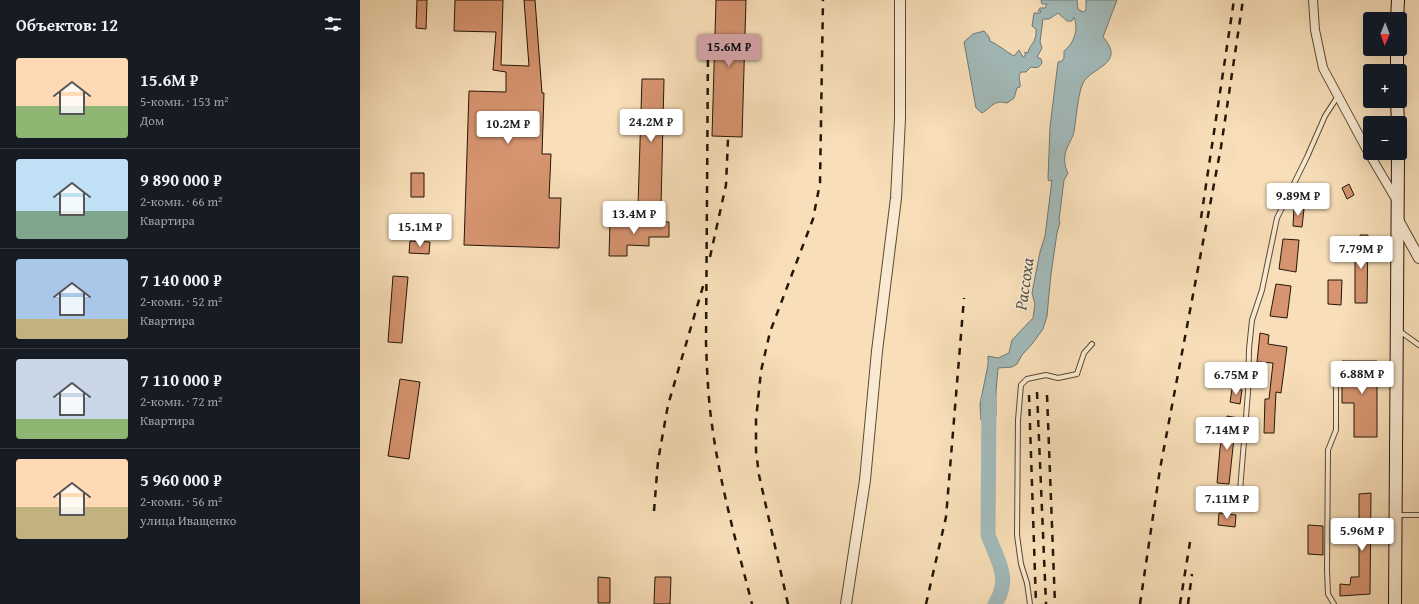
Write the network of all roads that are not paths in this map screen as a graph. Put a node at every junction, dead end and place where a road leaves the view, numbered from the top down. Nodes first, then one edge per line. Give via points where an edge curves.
1 (900, 0) edge
2 (1314, 0) edge
3 (1398, 0) edge
4 (1397, 12) edge
5 (1338, 96) junction
6 (1398, 160) edge
7 (1399, 204) junction
8 (1398, 220) junction
9 (1419, 258) edge
10 (1397, 329) junction
11 (1092, 344) dead end
12 (1419, 344) edge
13 (1336, 388) dead end
14 (1211, 499) dead end
15 (1395, 515) junction
16 (1419, 515) edge
17 (846, 604) edge
18 (1030, 604) edge
19 (1334, 604) edge
20 (1394, 604) edge

1 - 17 street via 900,119 896,198 877,351 865,480
2 - 5 street via 1323,68
3 - 4 main road
5 - 7 street
5 - 14 lane via 1325,116 1277,218 1262,290 1252,320 1239,503
6 - 7 main road
7 - 8 main road
8 - 9 street
8 - 10 main road
10 - 12 lane
10 - 15 main road
11 - 18 lane via 1084,353 1077,374 1058,378 1046,375 1027,379 1021,385 1018,420 1017,535
13 - 19 lane via 1336,430 1328,450 1327,570 1328,594
15 - 16 lane
15 - 20 main road

